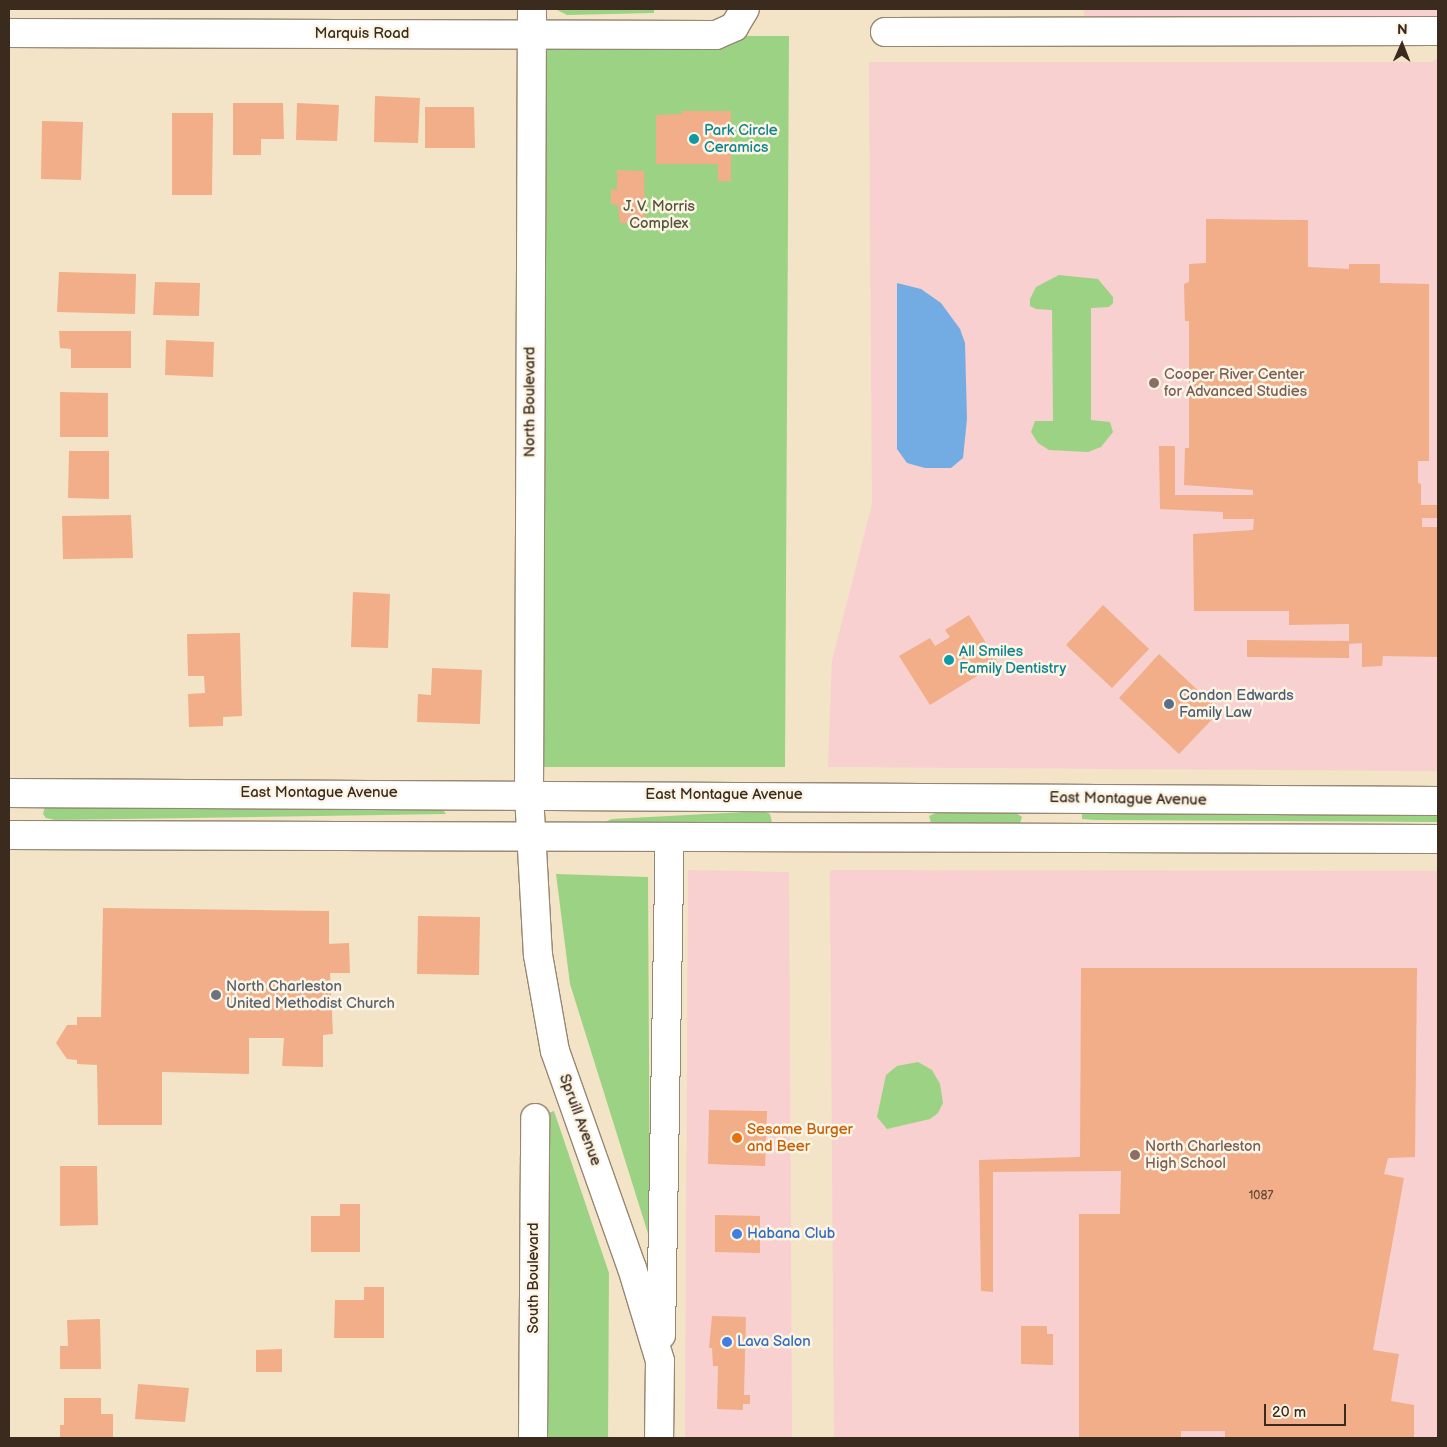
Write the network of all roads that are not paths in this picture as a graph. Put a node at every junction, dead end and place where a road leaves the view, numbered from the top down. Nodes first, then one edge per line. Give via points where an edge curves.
1 (746, 9) edge
2 (1084, 20) edge
3 (532, 22) edge
4 (885, 32) dead end
5 (1438, 32) edge
6 (9, 33) edge
7 (9, 793) edge
8 (529, 795) junction
9 (1438, 802) edge
10 (9, 836) edge
11 (530, 838) junction
12 (670, 839) junction
13 (1438, 839) edge
14 (535, 1118) dead end
15 (660, 1361) junction
16 (532, 1438) edge
17 (659, 1438) edge

1 - 3 street, Marquis Road via 734,27 716,35
2 - 4 street
2 - 5 street
3 - 6 street, Marquis Road
3 - 8 street, North Boulevard
7 - 8 street, East Montague Avenue
8 - 9 street, East Montague Avenue
8 - 11 street, Spruill Avenue
10 - 11 street
11 - 12 street
11 - 15 street, Spruill Avenue via 538,955 555,1051 632,1268
12 - 13 street
12 - 15 street
14 - 16 street, South Boulevard
15 - 17 street, Spruill Avenue

